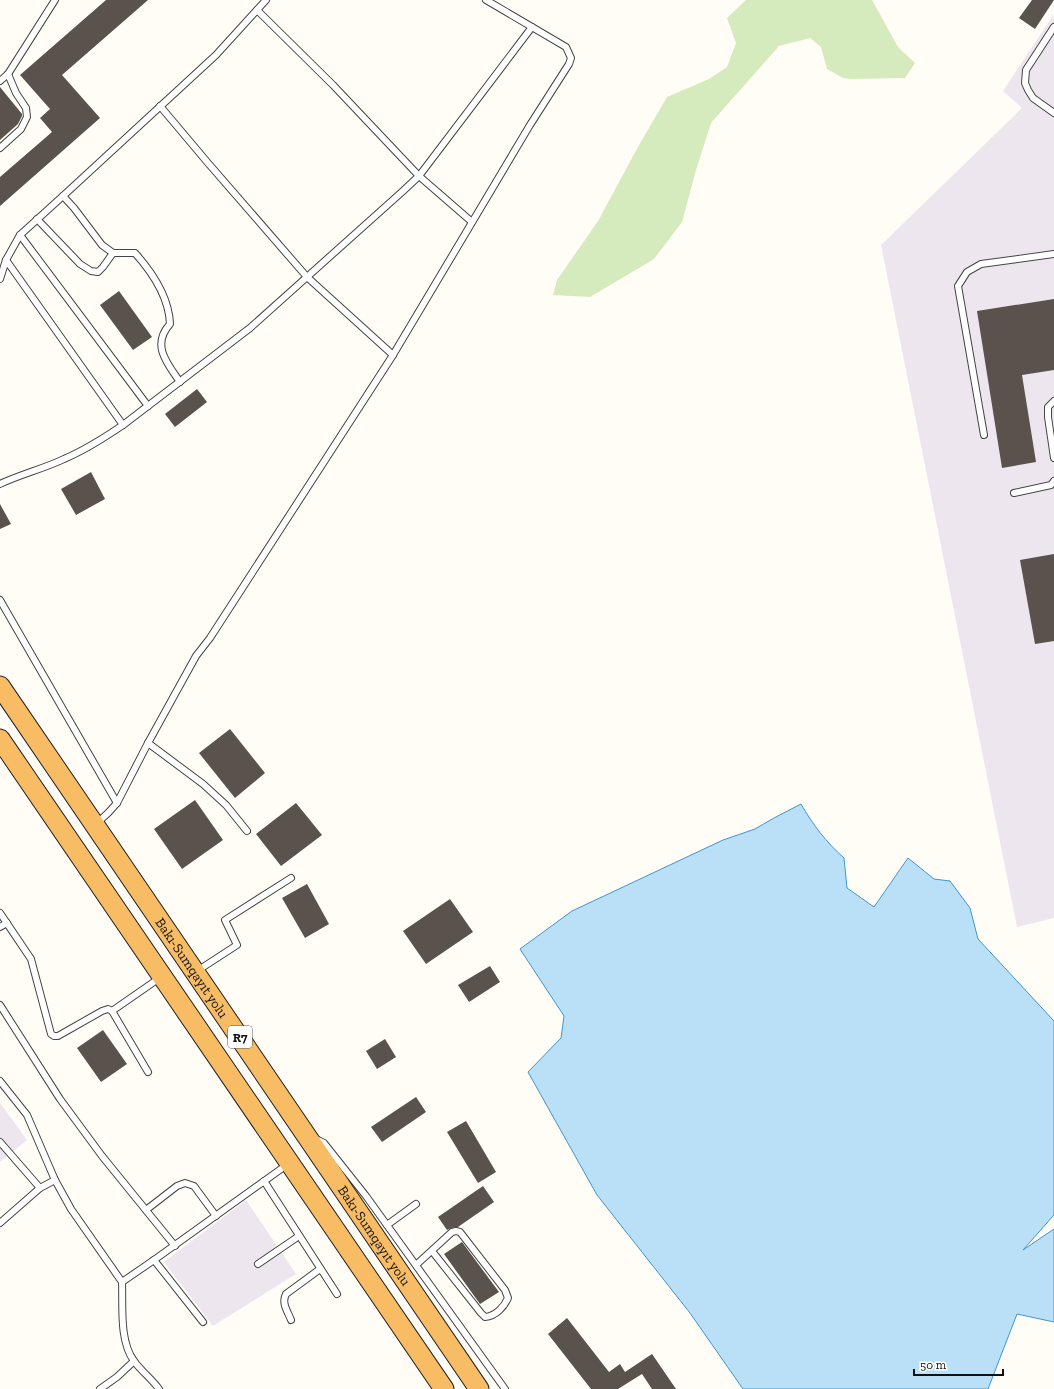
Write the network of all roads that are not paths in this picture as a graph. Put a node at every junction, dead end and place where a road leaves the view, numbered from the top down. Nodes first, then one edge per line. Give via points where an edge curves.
1 (55, 0) edge
2 (266, 0) edge
3 (486, 0) edge
4 (257, 10) junction
5 (532, 27) junction
6 (1054, 27) edge
7 (8, 74) junction
8 (0, 81) edge
9 (160, 106) junction
10 (1054, 113) edge
11 (0, 148) edge
12 (419, 176) junction
13 (63, 196) junction
14 (37, 220) junction
15 (472, 222) junction
16 (20, 235) junction
17 (113, 253) junction
18 (1054, 254) edge
19 (6, 260) junction
20 (307, 277) junction
21 (0, 278) edge
22 (393, 355) junction
23 (180, 382) junction
24 (1054, 401) edge
25 (148, 406) junction
26 (123, 425) junction
27 (984, 435) dead end
28 (1054, 458) edge
29 (1054, 481) edge
30 (0, 484) edge
31 (1014, 492) dead end
32 (0, 600) edge
33 (0, 686) edge
34 (0, 739) edge
35 (148, 743) junction
36 (117, 803) junction
37 (94, 825) junction
38 (247, 831) dead end
39 (291, 878) dead end
40 (0, 913) edge
41 (8, 923) junction
42 (0, 927) edge
43 (196, 972) junction
44 (162, 976) junction
45 (0, 1005) edge
46 (112, 1011) junction
47 (148, 1072) dead end
48 (0, 1081) edge
49 (304, 1132) junction
50 (0, 1142) edge
51 (290, 1163) junction
52 (55, 1180) junction
53 (264, 1181) junction
54 (40, 1188) junction
55 (416, 1204) dead end
56 (146, 1210) junction
57 (216, 1216) junction
58 (0, 1223) edge
59 (387, 1225) junction
60 (299, 1236) junction
61 (175, 1246) junction
62 (432, 1251) junction
63 (154, 1260) junction
64 (258, 1264) dead end
65 (416, 1265) junction
66 (320, 1269) junction
67 (122, 1282) junction
68 (337, 1294) dead end
69 (292, 1320) dead end
70 (203, 1322) dead end
71 (134, 1360) junction
72 (100, 1389) edge
73 (159, 1389) edge
74 (444, 1389) edge
75 (479, 1389) edge
76 (506, 1389) edge

1 - 7 lane
2 - 4 lane
3 - 5 lane
4 - 9 lane via 216,55
4 - 12 lane via 333,85
5 - 12 lane
5 - 15 lane via 566,47 571,58
6 - 10 lane via 1026,70 1025,83 1033,98
7 - 8 lane
7 - 11 lane via 26,108 27,117 21,129
9 - 13 lane
9 - 20 lane
12 - 15 lane
12 - 20 lane
13 - 14 lane
13 - 17 lane via 102,245
14 - 16 lane
14 - 17 lane via 80,264 91,271 98,272
15 - 22 lane
16 - 19 lane
16 - 25 lane
17 - 23 lane via 135,253 148,268 162,292 170,313 170,324 162,336 161,347 163,356
18 - 27 lane via 981,264 967,272 958,286
19 - 21 lane
19 - 26 lane
20 - 22 lane
20 - 23 lane via 250,328
22 - 35 lane via 196,656
23 - 25 lane
24 - 28 lane via 1048,407
25 - 26 lane
26 - 30 lane via 94,445 63,460
29 - 31 lane via 1051,484
32 - 36 lane
33 - 37 highway, Bakı-Sumqayıt yolu / R7
34 - 44 highway, Bakı-Sumqayıt yolu / R7
35 - 36 lane
35 - 38 lane via 203,784 226,805
36 - 37 lane
37 - 43 highway, Bakı-Sumqayıt yolu / R7
39 - 43 lane via 225,920 237,945
40 - 41 lane
41 - 42 lane
41 - 46 lane via 31,959 51,1034 58,1036 102,1011
43 - 49 highway, Bakı-Sumqayıt yolu / R7
44 - 46 lane
44 - 51 highway, Bakı-Sumqayıt yolu / R7
45 - 56 lane via 60,1099
46 - 47 lane
48 - 52 lane via 27,1115
49 - 59 lane via 324,1144
49 - 75 highway, Bakı-Sumqayıt yolu / R7
50 - 54 lane
51 - 53 lane
51 - 74 highway, Bakı-Sumqayıt yolu / R7
52 - 54 lane
52 - 67 lane via 71,1209
53 - 57 lane
53 - 60 lane
54 - 58 lane
55 - 59 lane
56 - 57 lane via 177,1186 185,1183 194,1186
56 - 61 lane
57 - 61 lane
59 - 65 lane
60 - 64 lane
60 - 66 lane
61 - 63 lane
62 - 62 lane via 452,1232 460,1232 505,1290 508,1298 506,1304 492,1316 486,1317
62 - 65 lane
63 - 67 lane
63 - 70 lane
65 - 76 lane
66 - 68 lane
66 - 69 lane via 286,1294 284,1302
67 - 71 lane via 126,1346
71 - 72 lane
71 - 73 lane

